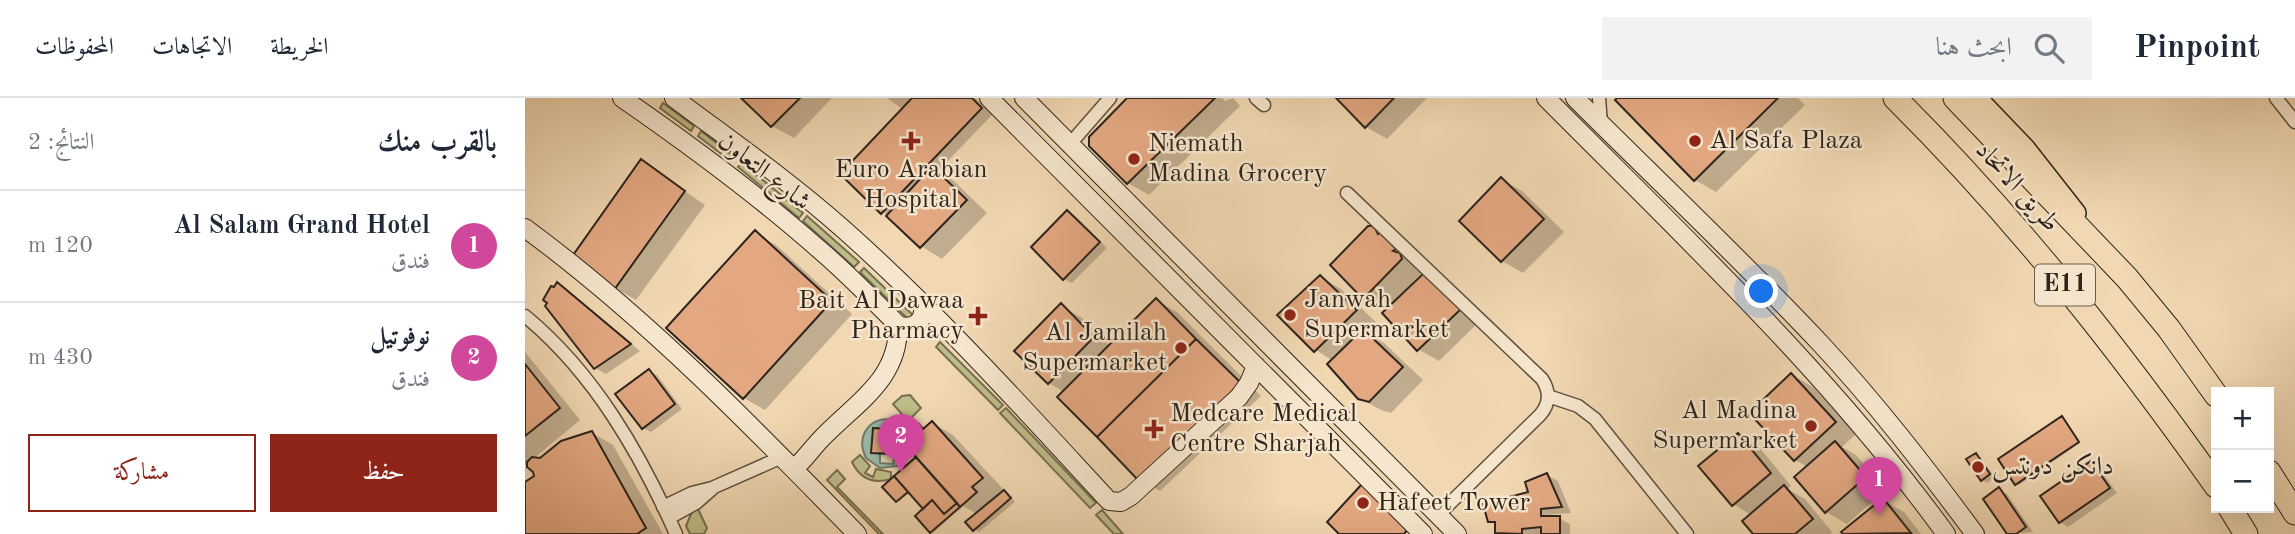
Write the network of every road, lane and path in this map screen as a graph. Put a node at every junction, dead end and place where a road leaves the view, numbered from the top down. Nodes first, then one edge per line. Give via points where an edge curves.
1 (622, 98) edge
2 (674, 98) edge
3 (989, 98) edge
4 (1024, 98) edge
5 (1109, 98) edge
6 (1546, 98) edge
7 (1575, 98) edge
8 (1599, 98) edge
9 (1895, 98) edge
10 (1955, 98) edge
11 (1977, 98) edge
12 (2276, 98) edge
13 (2295, 122) edge
14 (1601, 124) junction
15 (1070, 144) junction
16 (1347, 193) dead end
17 (525, 228) edge
18 (2096, 242) junction
19 (923, 305) junction
20 (525, 316) edge
21 (898, 325) junction
22 (1256, 366) junction
23 (2211, 388) edge
24 (1548, 396) junction
25 (788, 463) junction
26 (2274, 476) edge
27 (2211, 479) edge
28 (2274, 480) edge
29 (2295, 485) edge
30 (666, 512) junction
31 (2222, 513) edge
32 (2233, 513) edge
33 (2295, 513) edge
34 (1439, 514) junction
35 (676, 534) edge
36 (857, 534) edge
37 (1423, 534) edge
38 (1457, 534) edge
39 (1687, 534) edge
40 (1946, 534) edge
41 (1975, 534) edge
42 (2229, 534) edge
43 (2246, 534) edge

1 - 21 street, شارع التعاون via 822,251
2 - 19 street, شارع التعاون via 840,226
3 - 22 street
4 - 15 street
5 - 15 street
6 - 40 street via 1788,344 1873,440
7 - 14 street
8 - 14 street
9 - 27 highway, طريق الاتحاد / E11 via 1983,190 2084,308
10 - 18 highway, طريق الاتحاد / E11
11 - 18 main road via 2044,171
12 - 13 street
14 - 41 street via 1821,345
15 - 34 street
16 - 24 street via 1542,379
17 - 25 street via 641,324
18 - 23 highway, طريق الاتحاد / E11
19 - 21 street via 918,324
19 - 22 street, شارع التعاون via 1109,501 1121,502 1131,496 1233,404
20 - 30 street via 593,386
21 - 25 street via 895,353 883,379 820,440
22 - 37 street
24 - 34 street via 1540,415
24 - 39 street via 1578,405 1595,419
25 - 30 street via 692,493
25 - 36 street
26 - 29 street
28 - 33 highway
30 - 35 street
31 - 42 highway
32 - 43 highway
34 - 38 street

